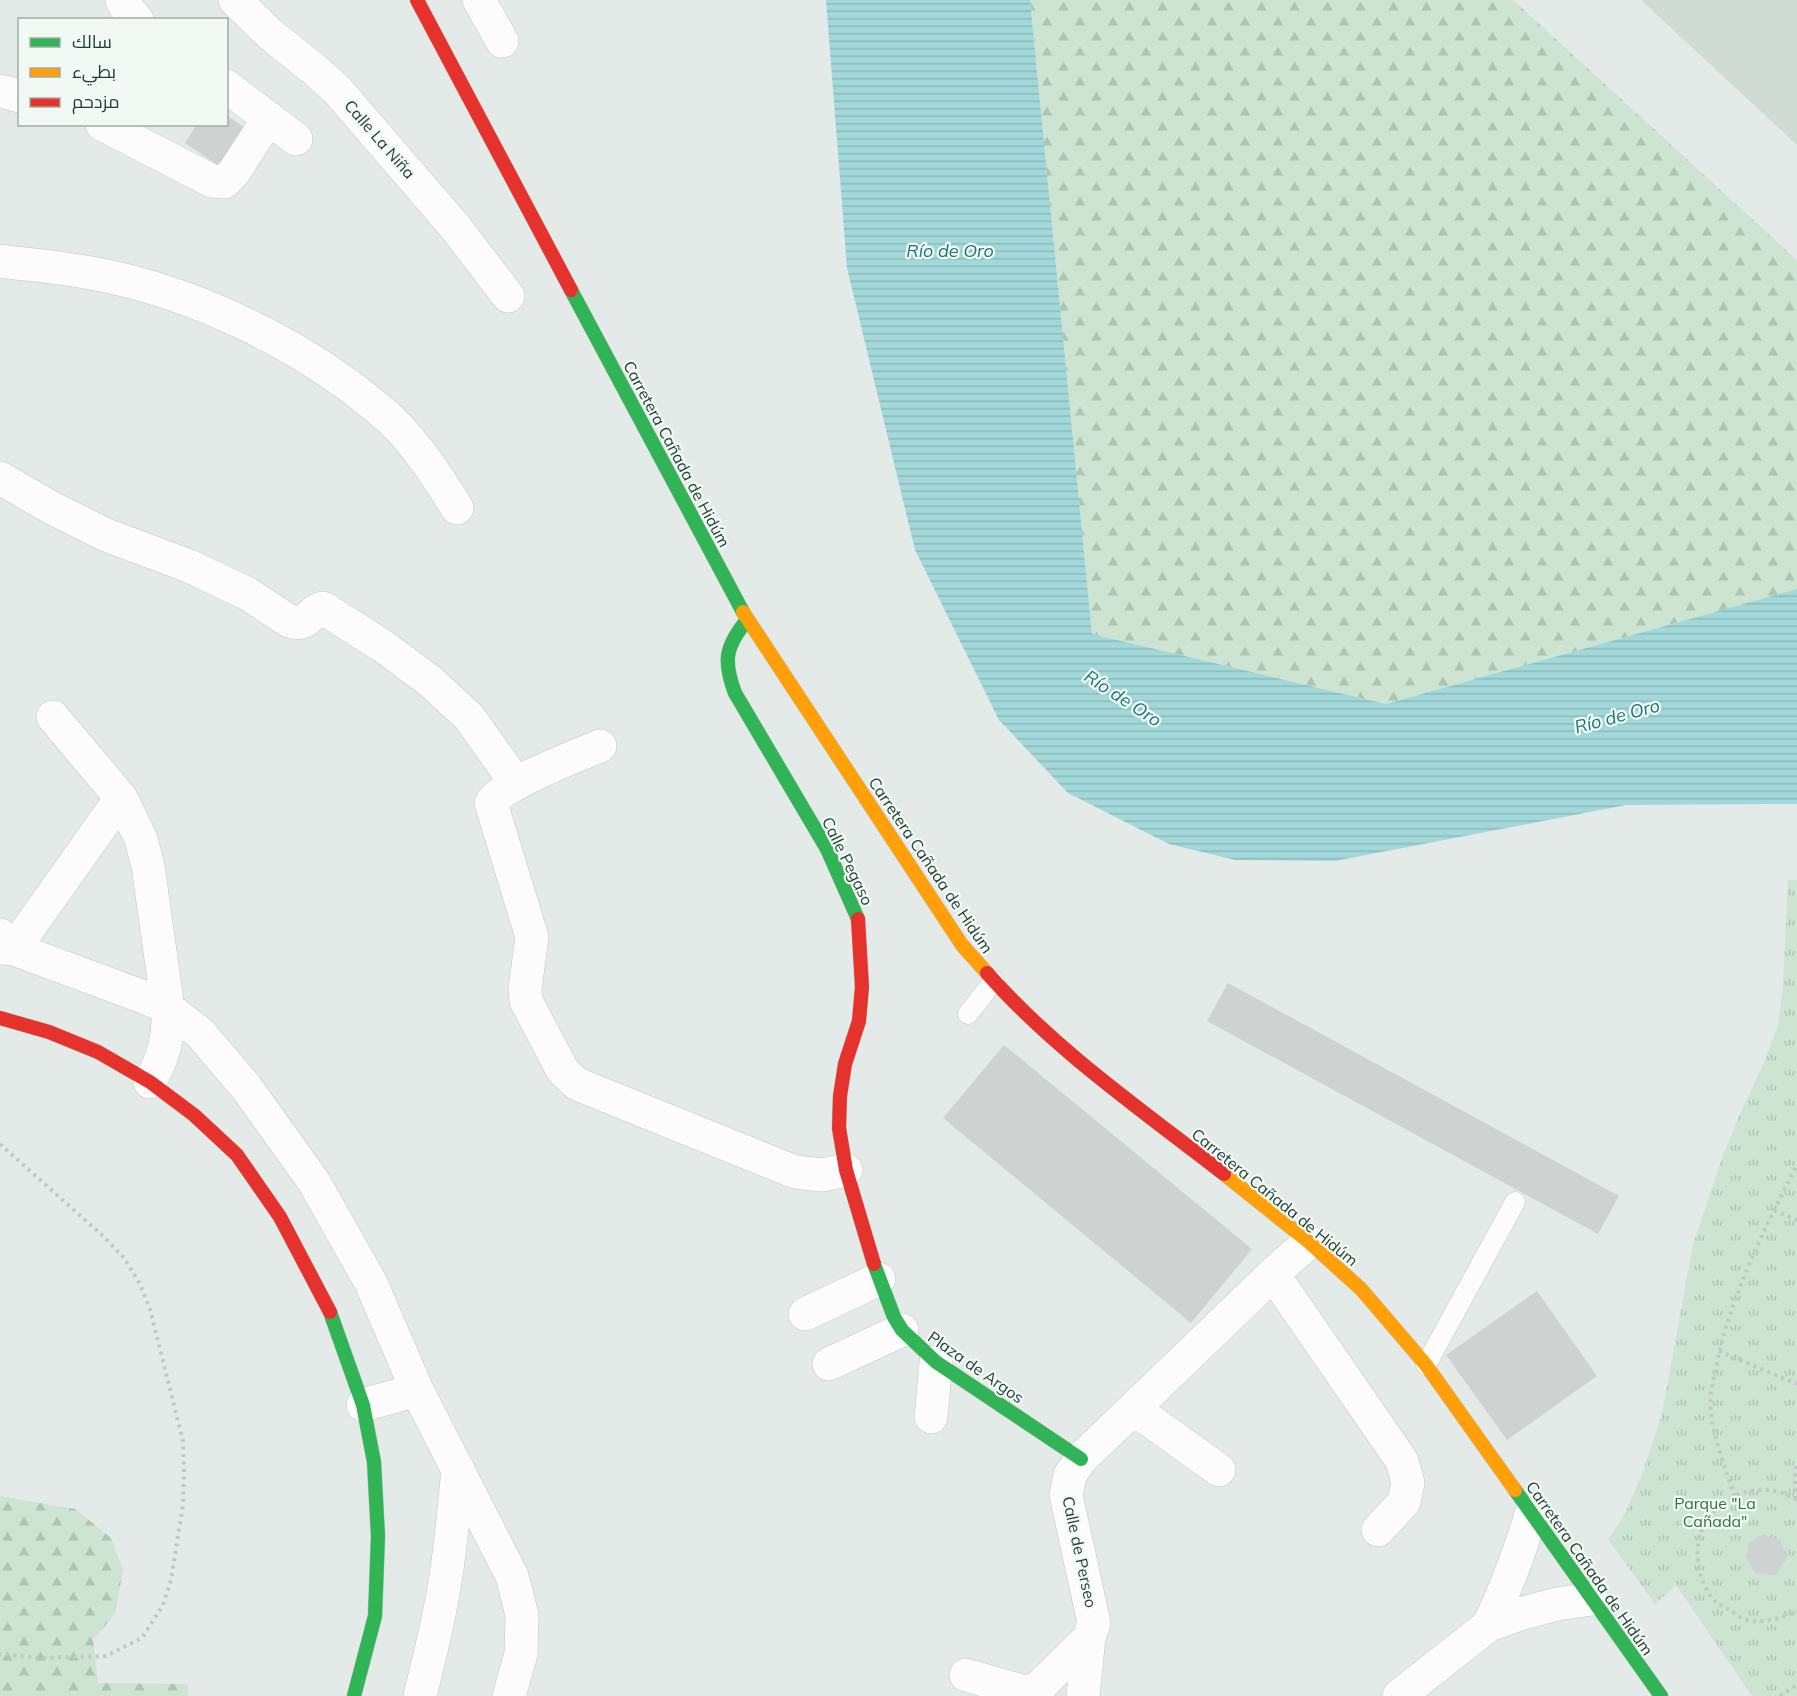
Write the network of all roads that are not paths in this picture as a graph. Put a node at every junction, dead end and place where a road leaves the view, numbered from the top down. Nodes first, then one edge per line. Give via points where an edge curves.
1 (122, 0) edge
2 (235, 0) edge
3 (417, 0) edge
4 (479, 0) edge
5 (135, 18) edge
6 (502, 40) dead end
7 (228, 87) edge
8 (0, 91) edge
9 (18, 96) edge
10 (269, 118) junction
11 (106, 126) edge
12 (296, 139) dead end
13 (0, 261) edge
14 (508, 296) dead end
15 (0, 478) edge
16 (457, 508) dead end
17 (747, 620) junction
18 (53, 717) dead end
19 (600, 746) dead end
20 (516, 783) junction
21 (121, 798) junction
22 (5, 944) edge
23 (994, 981) junction
24 (168, 1008) junction
25 (968, 1014) dead end
26 (0, 1018) edge
27 (150, 1082) junction
28 (846, 1170) junction
29 (1515, 1202) dead end
30 (1309, 1242) junction
31 (1273, 1274) junction
32 (879, 1280) junction
33 (805, 1314) dead end
34 (902, 1330) junction
35 (936, 1362) junction
36 (829, 1365) dead end
37 (1426, 1365) junction
38 (417, 1390) junction
39 (363, 1405) junction
40 (1134, 1409) junction
41 (931, 1418) dead end
42 (1081, 1459) junction
43 (458, 1469) junction
44 (1219, 1470) dead end
45 (1531, 1514) junction
46 (1378, 1530) dead end
47 (1592, 1599) junction
48 (1489, 1625) junction
49 (1089, 1638) junction
50 (966, 1675) dead end
51 (1031, 1695) edge
52 (354, 1696) edge
53 (420, 1696) edge
54 (509, 1696) edge
55 (1083, 1696) edge
56 (1400, 1696) edge
57 (1661, 1696) edge

1 - 5 street
2 - 14 street, Calle La Niña via 338,91 456,228
3 - 17 street, Carretera Cañada de Hidúm
4 - 6 street
7 - 10 street
8 - 9 street
10 - 11 street via 224,182 212,181
10 - 12 street
13 - 16 street via 91,273 159,290 224,314 286,345 389,418 427,460
15 - 20 street via 106,535 189,566 248,594 289,621 304,622 323,608 430,681 469,717
17 - 23 street, Carretera Cañada de Hidúm via 962,945
17 - 28 street, Calle Pegaso via 734,635 727,654 728,674 735,693 827,849 858,916 862,987 859,1021 840,1096 839,1128
18 - 21 street
19 - 20 street
20 - 28 street via 491,803 531,937 526,1001 563,1071 577,1083 795,1172 822,1175
21 - 22 street
21 - 24 street via 141,839 148,866
22 - 24 street
23 - 25 lane
23 - 30 street, Carretera Cañada de Hidúm via 1084,1064
24 - 27 street via 169,1028 162,1060
24 - 38 street via 200,1033 238,1078 314,1182 371,1283
26 - 27 street via 98,1052
27 - 39 street via 195,1115 237,1155 280,1217 328,1306
28 - 32 street, Calle Pegaso
29 - 37 lane
30 - 31 street
30 - 37 street, Carretera Cañada de Hidúm via 1361,1289
31 - 40 street
31 - 46 street via 1402,1461 1408,1483 1404,1502
32 - 33 street
32 - 34 street, Plaza de Argos
34 - 35 street, Plaza de Argos
34 - 36 street
35 - 41 street
35 - 42 street, Plaza de Argos
37 - 45 street, Carretera Cañada de Hidúm
38 - 39 street
38 - 43 street
39 - 52 street via 374,1462 378,1536 375,1616
40 - 42 street
40 - 44 street
42 - 49 street, Calle de Perseo via 1070,1475 1066,1494 1092,1608 1094,1623
43 - 53 street via 444,1588
43 - 54 street via 512,1576 522,1615 521,1654
45 - 47 street, Carretera Cañada de Hidúm
45 - 48 street via 1521,1552
47 - 48 street via 1557,1604
47 - 57 street, Carretera Cañada de Hidúm
48 - 56 street
49 - 51 street
49 - 55 street, Calle de Perseo
50 - 51 street

